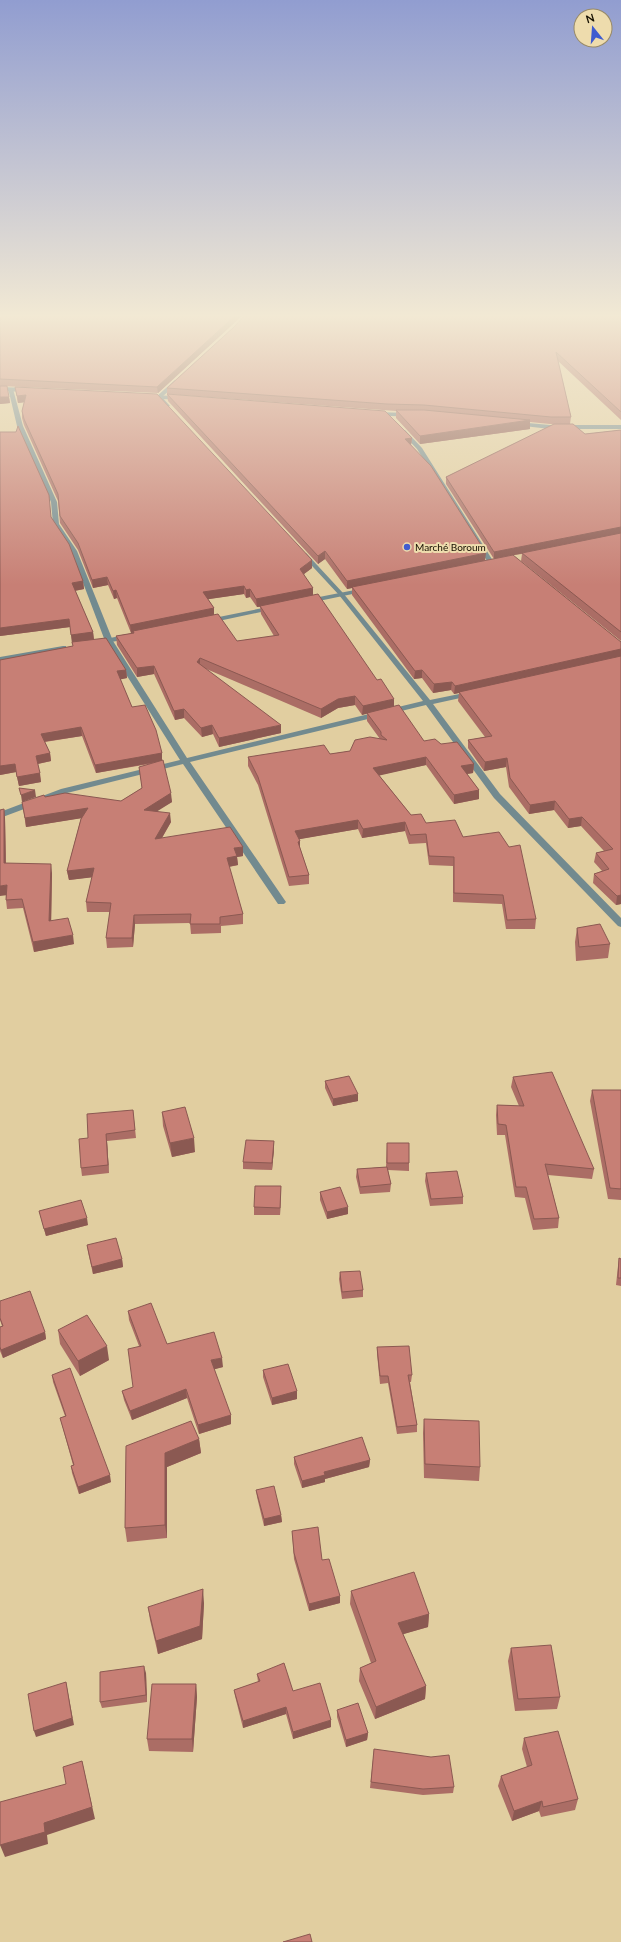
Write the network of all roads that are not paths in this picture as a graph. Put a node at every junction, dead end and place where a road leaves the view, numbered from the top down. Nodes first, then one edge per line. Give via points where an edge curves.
1 (14, 404) edge
2 (166, 404) edge
3 (170, 408) edge
4 (371, 413) edge
5 (387, 414) junction
6 (416, 415) edge
7 (392, 420) edge
8 (510, 423) edge
9 (397, 425) edge
10 (621, 427) edge
11 (298, 548) edge
12 (491, 564) edge
13 (375, 588) edge
14 (341, 594) junction
15 (302, 602) edge
16 (279, 607) edge
17 (202, 622) edge
18 (140, 634) edge
19 (109, 641) junction
20 (86, 644) edge
21 (70, 647) edge
22 (0, 659) edge
23 (482, 691) edge
24 (428, 703) junction
25 (184, 760) junction
26 (0, 815) edge
27 (281, 902) dead end
28 (621, 924) edge

1 - 19 street via 20,426 54,502 56,524 74,551
2 - 3 street
4 - 5 street
5 - 6 street
5 - 7 street
8 - 10 street via 550,427
9 - 12 street via 419,448
11 - 14 street
13 - 14 street
14 - 15 street
14 - 24 street
16 - 17 street
18 - 19 street
19 - 20 street
19 - 25 street
21 - 22 street
23 - 24 street
24 - 25 street
24 - 28 street via 497,796
25 - 26 street via 64,791
25 - 27 street

